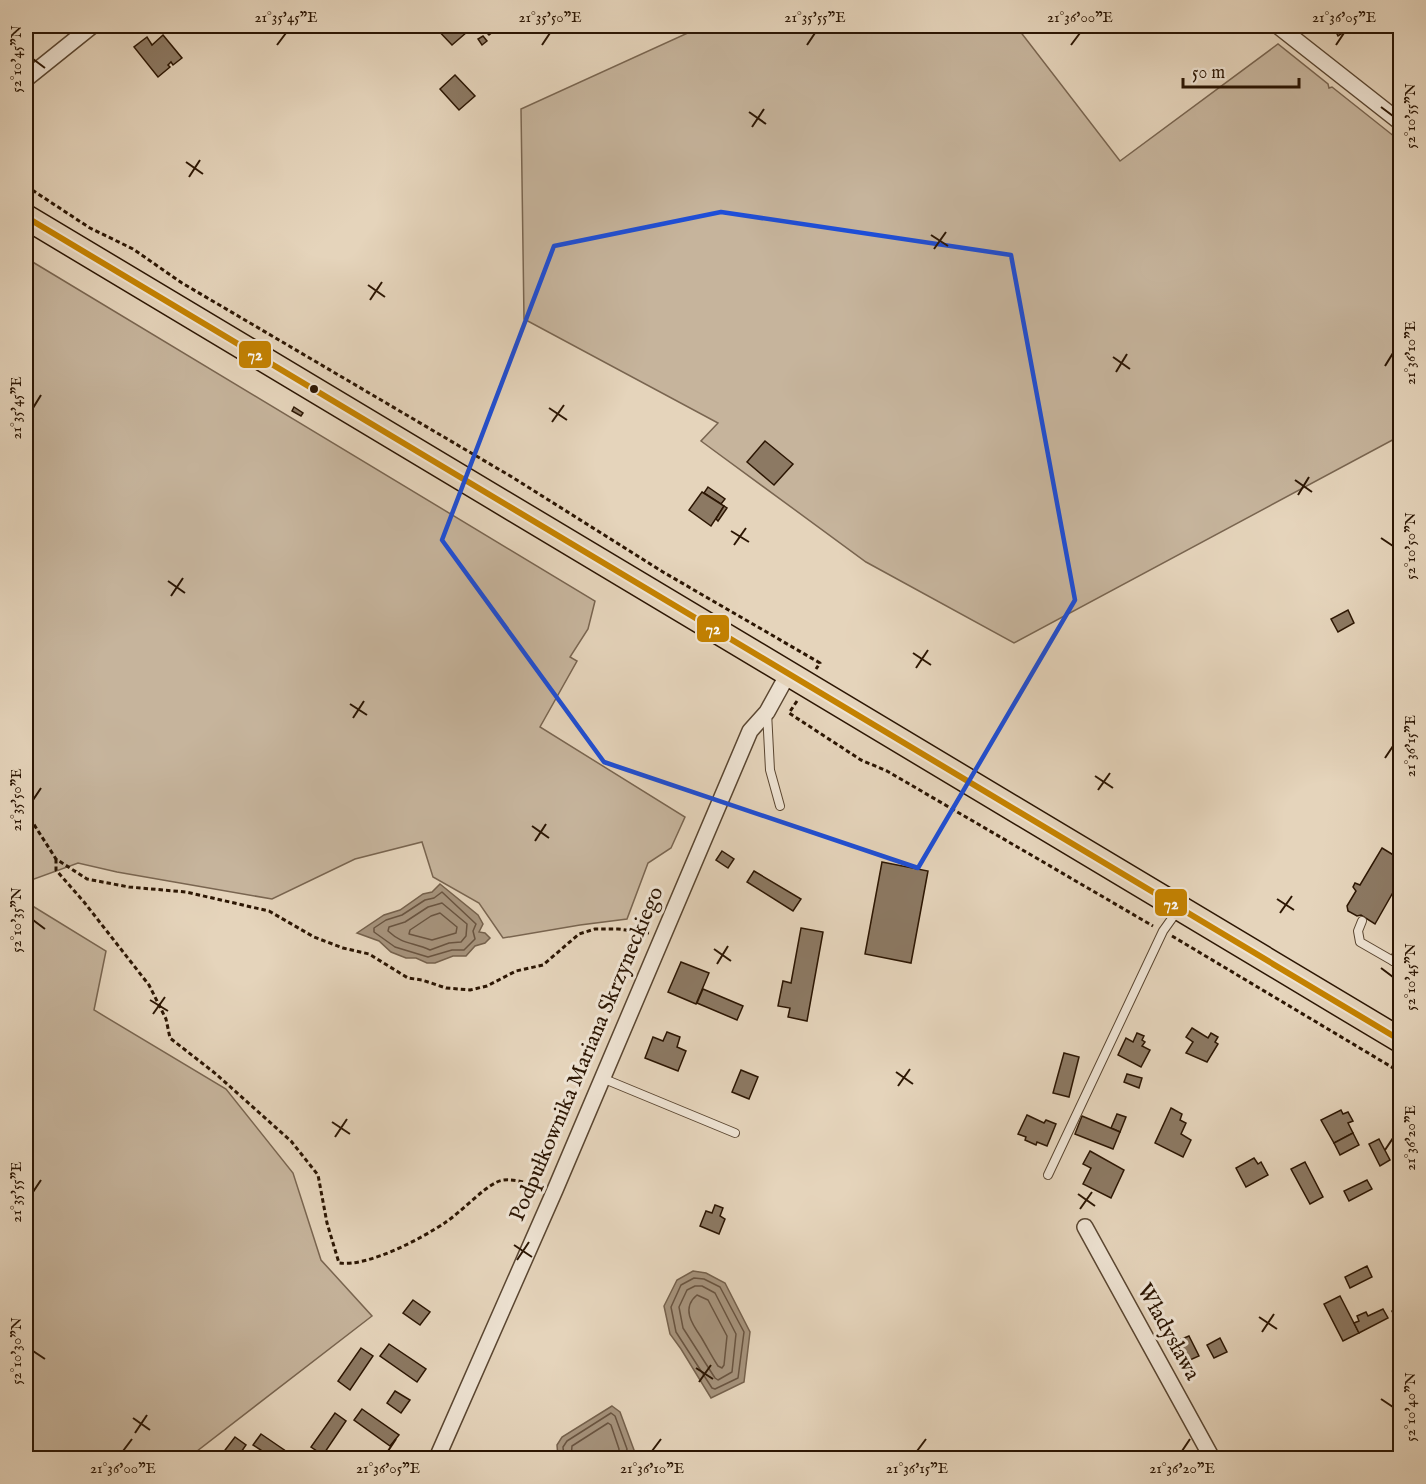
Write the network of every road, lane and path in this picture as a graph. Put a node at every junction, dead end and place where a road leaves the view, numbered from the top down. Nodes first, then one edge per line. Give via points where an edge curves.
1 (92, 26) edge
2 (1278, 26) edge
3 (26, 79) edge
4 (1401, 122) edge
5 (26, 186) edge
6 (26, 218) edge
7 (820, 663) dead end
8 (788, 674) junction
9 (799, 697) dead end
10 (767, 712) junction
11 (780, 806) dead end
12 (26, 812) edge
13 (56, 860) junction
14 (1179, 908) junction
15 (1362, 921) dead end
16 (1163, 931) junction
17 (662, 935) junction
18 (1401, 949) edge
19 (1397, 963) edge
20 (1401, 1040) edge
21 (1401, 1072) edge
22 (602, 1078) junction
23 (735, 1133) dead end
24 (1048, 1175) dead end
25 (555, 1190) junction
26 (1085, 1227) dead end
27 (437, 1458) edge
28 (1212, 1458) edge

1 - 3 street
2 - 4 street
5 - 7 path via 90,228 133,249 182,283 503,472 663,573
6 - 8 main road
8 - 10 street, Podpułkownika Mariana Skrzyneckiego
8 - 14 main road
9 - 16 path via 789,713 861,760 887,771
10 - 11 lane via 770,770
10 - 17 street, Podpułkownika Mariana Skrzyneckiego via 750,730
12 - 13 path
13 - 17 path via 87,879 186,892 269,911 314,937 369,954 408,978 446,988 470,990 487,986 516,971 543,965 579,934 595,929
13 - 25 path via 56,870 149,985 166,1019 170,1038 291,1141 318,1175 339,1263 368,1260 414,1240 446,1222 498,1181 513,1180
14 - 16 lane
14 - 20 main road
15 - 19 lane via 1358,931 1360,942
16 - 21 path
16 - 24 lane
17 - 22 street, Podpułkownika Mariana Skrzyneckiego
18 - 19 lane
22 - 23 lane
22 - 25 street, Podpułkownika Mariana Skrzyneckiego
25 - 27 street, Podpułkownika Mariana Skrzyneckiego
26 - 28 street, Władysława

